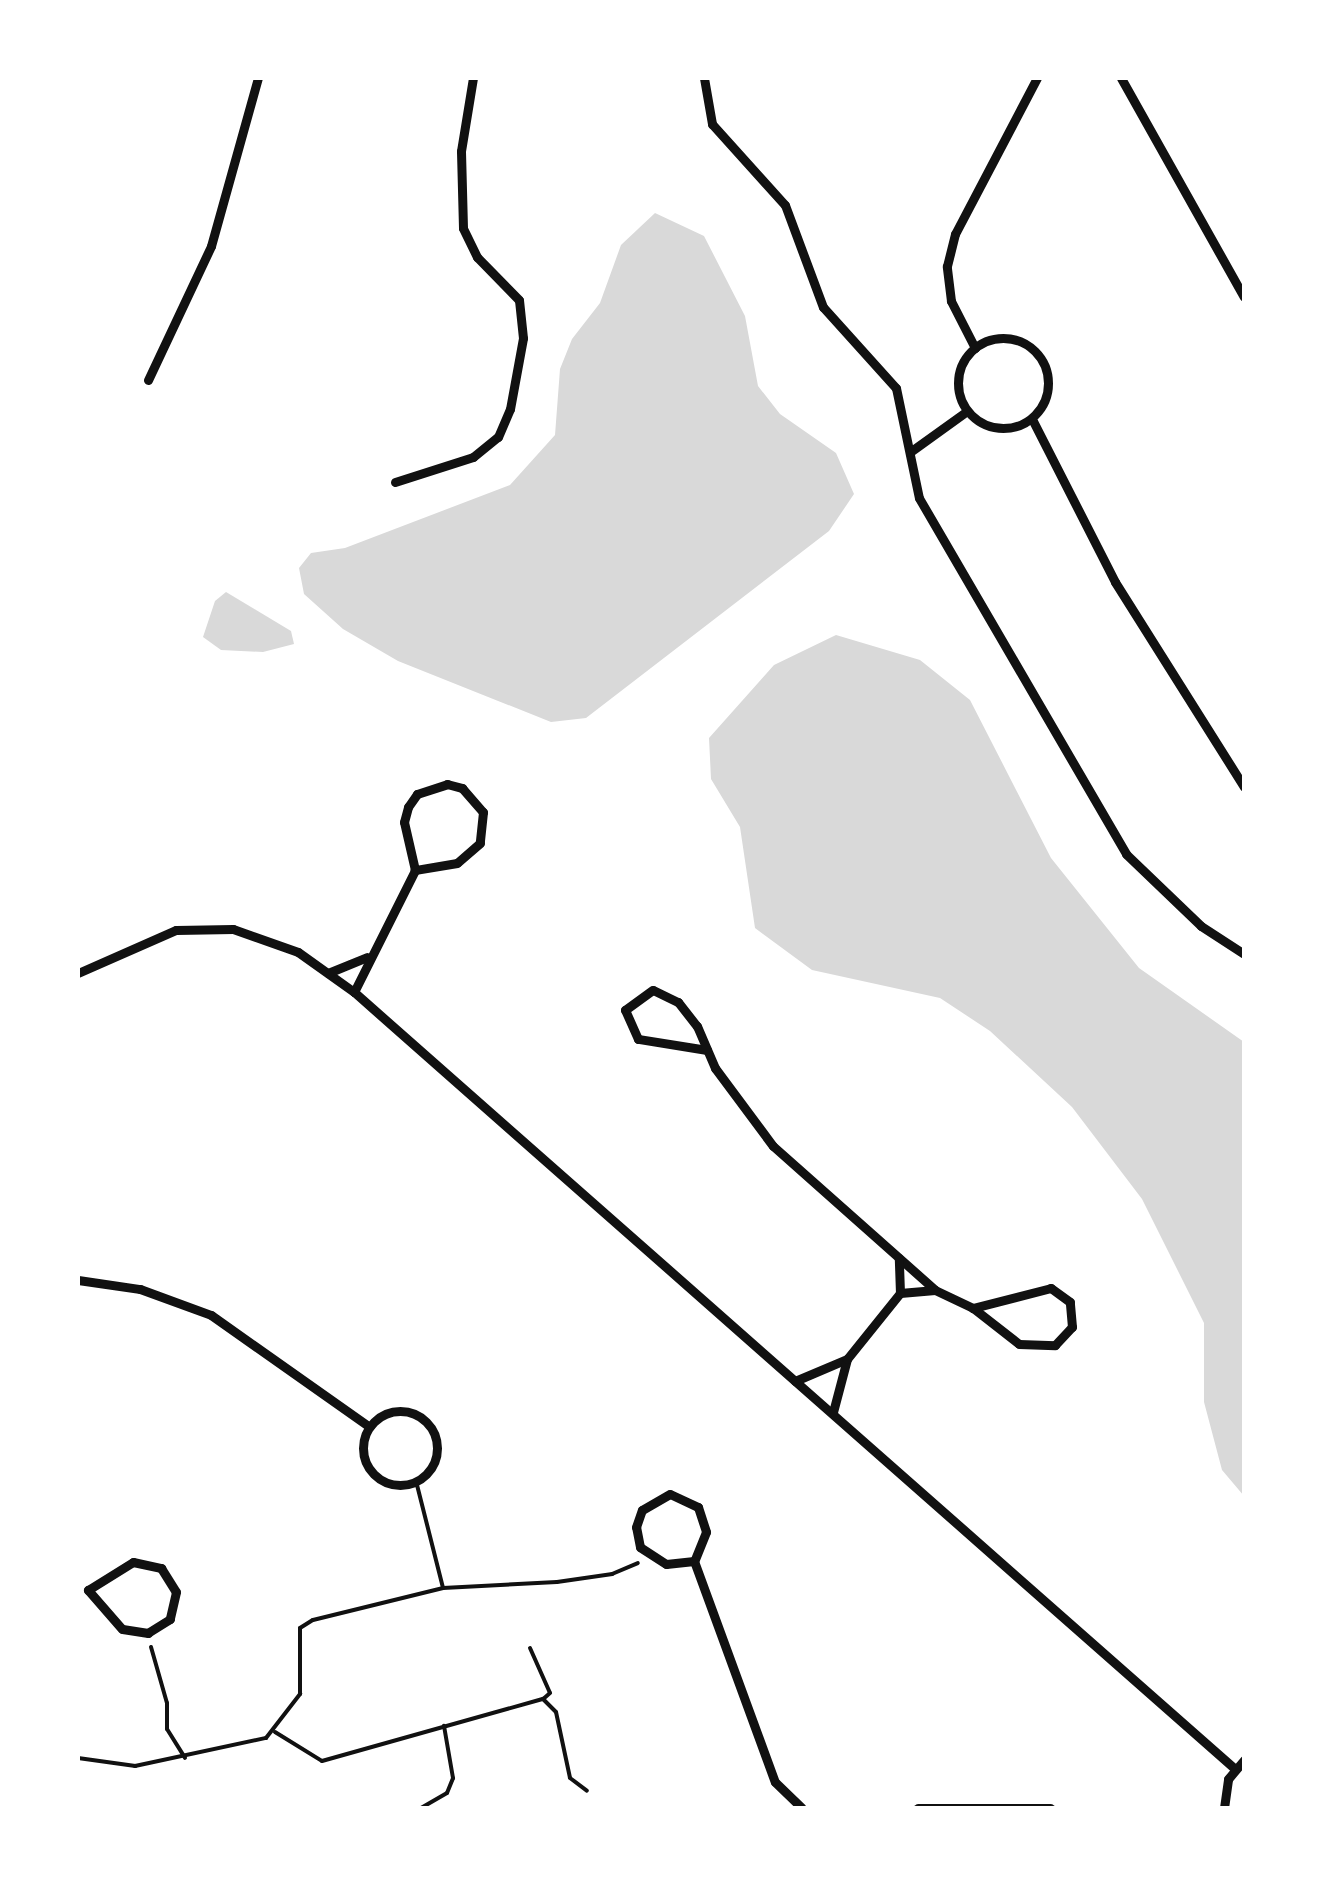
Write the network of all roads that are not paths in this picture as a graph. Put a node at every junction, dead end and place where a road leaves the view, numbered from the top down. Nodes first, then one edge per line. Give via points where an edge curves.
1 (258, 78) edge
2 (473, 78) edge
3 (704, 78) edge
4 (1037, 78) edge
5 (1121, 78) edge
6 (1244, 297) edge
7 (975, 348) junction
8 (148, 380) dead end
9 (967, 411) junction
10 (1032, 419) junction
11 (910, 452) junction
12 (395, 482) dead end
13 (1244, 786) edge
14 (416, 870) junction
15 (1244, 954) edge
16 (366, 957) junction
17 (78, 973) edge
18 (328, 973) junction
19 (354, 992) junction
20 (707, 1050) junction
21 (899, 1258) junction
22 (78, 1280) edge
23 (935, 1290) junction
24 (900, 1293) junction
25 (974, 1308) junction
26 (846, 1358) junction
27 (796, 1381) junction
28 (833, 1412) junction
29 (370, 1427) junction
30 (694, 1562) junction
31 (83, 1589) edge
32 (1244, 1760) edge
33 (1234, 1769) junction
34 (1221, 1806) edge
35 (802, 1808) edge
36 (918, 1808) edge
37 (1050, 1808) edge

1 - 8 street via 210,246
2 - 12 street via 462,151 463,228 477,257 519,300 524,323 510,408 498,437 473,457
3 - 11 street via 712,124 785,206 823,307 896,388
4 - 7 street via 955,234 947,266 951,301
5 - 6 street
7 - 9 street via 958,382
7 - 10 street via 1012,339 1038,354 1049,382
9 - 10 street via 1003,429
9 - 11 street
10 - 13 street via 1115,582
11 - 15 street via 920,498 1126,854 1200,926
14 - 14 street via 457,863 480,843 483,812 462,788 432,786 408,807 404,822
14 - 16 street
16 - 18 street
16 - 19 street
17 - 18 street via 156,937 206,928 268,938
18 - 19 street
19 - 27 street
20 - 20 street via 666,992 640,994 625,1010 638,1039
20 - 21 street via 773,1146
21 - 23 street
21 - 24 street
22 - 29 street via 140,1289 210,1316
23 - 24 street
23 - 25 street
24 - 26 street
25 - 25 street via 1051,1288 1070,1302 1072,1327 1055,1345 1039,1349 1019,1344
26 - 27 street
26 - 28 street
27 - 28 street
28 - 33 street
29 - 29 street via 405,1411 429,1424 438,1450 416,1482 389,1483 368,1466
30 - 30 street via 682,1567 640,1548 636,1527 642,1510 670,1494 698,1507 706,1532
30 - 35 street via 775,1782
31 - 31 street via 122,1628 148,1633 176,1607 172,1578 161,1568 133,1562
32 - 33 street
33 - 34 street
36 - 37 street

